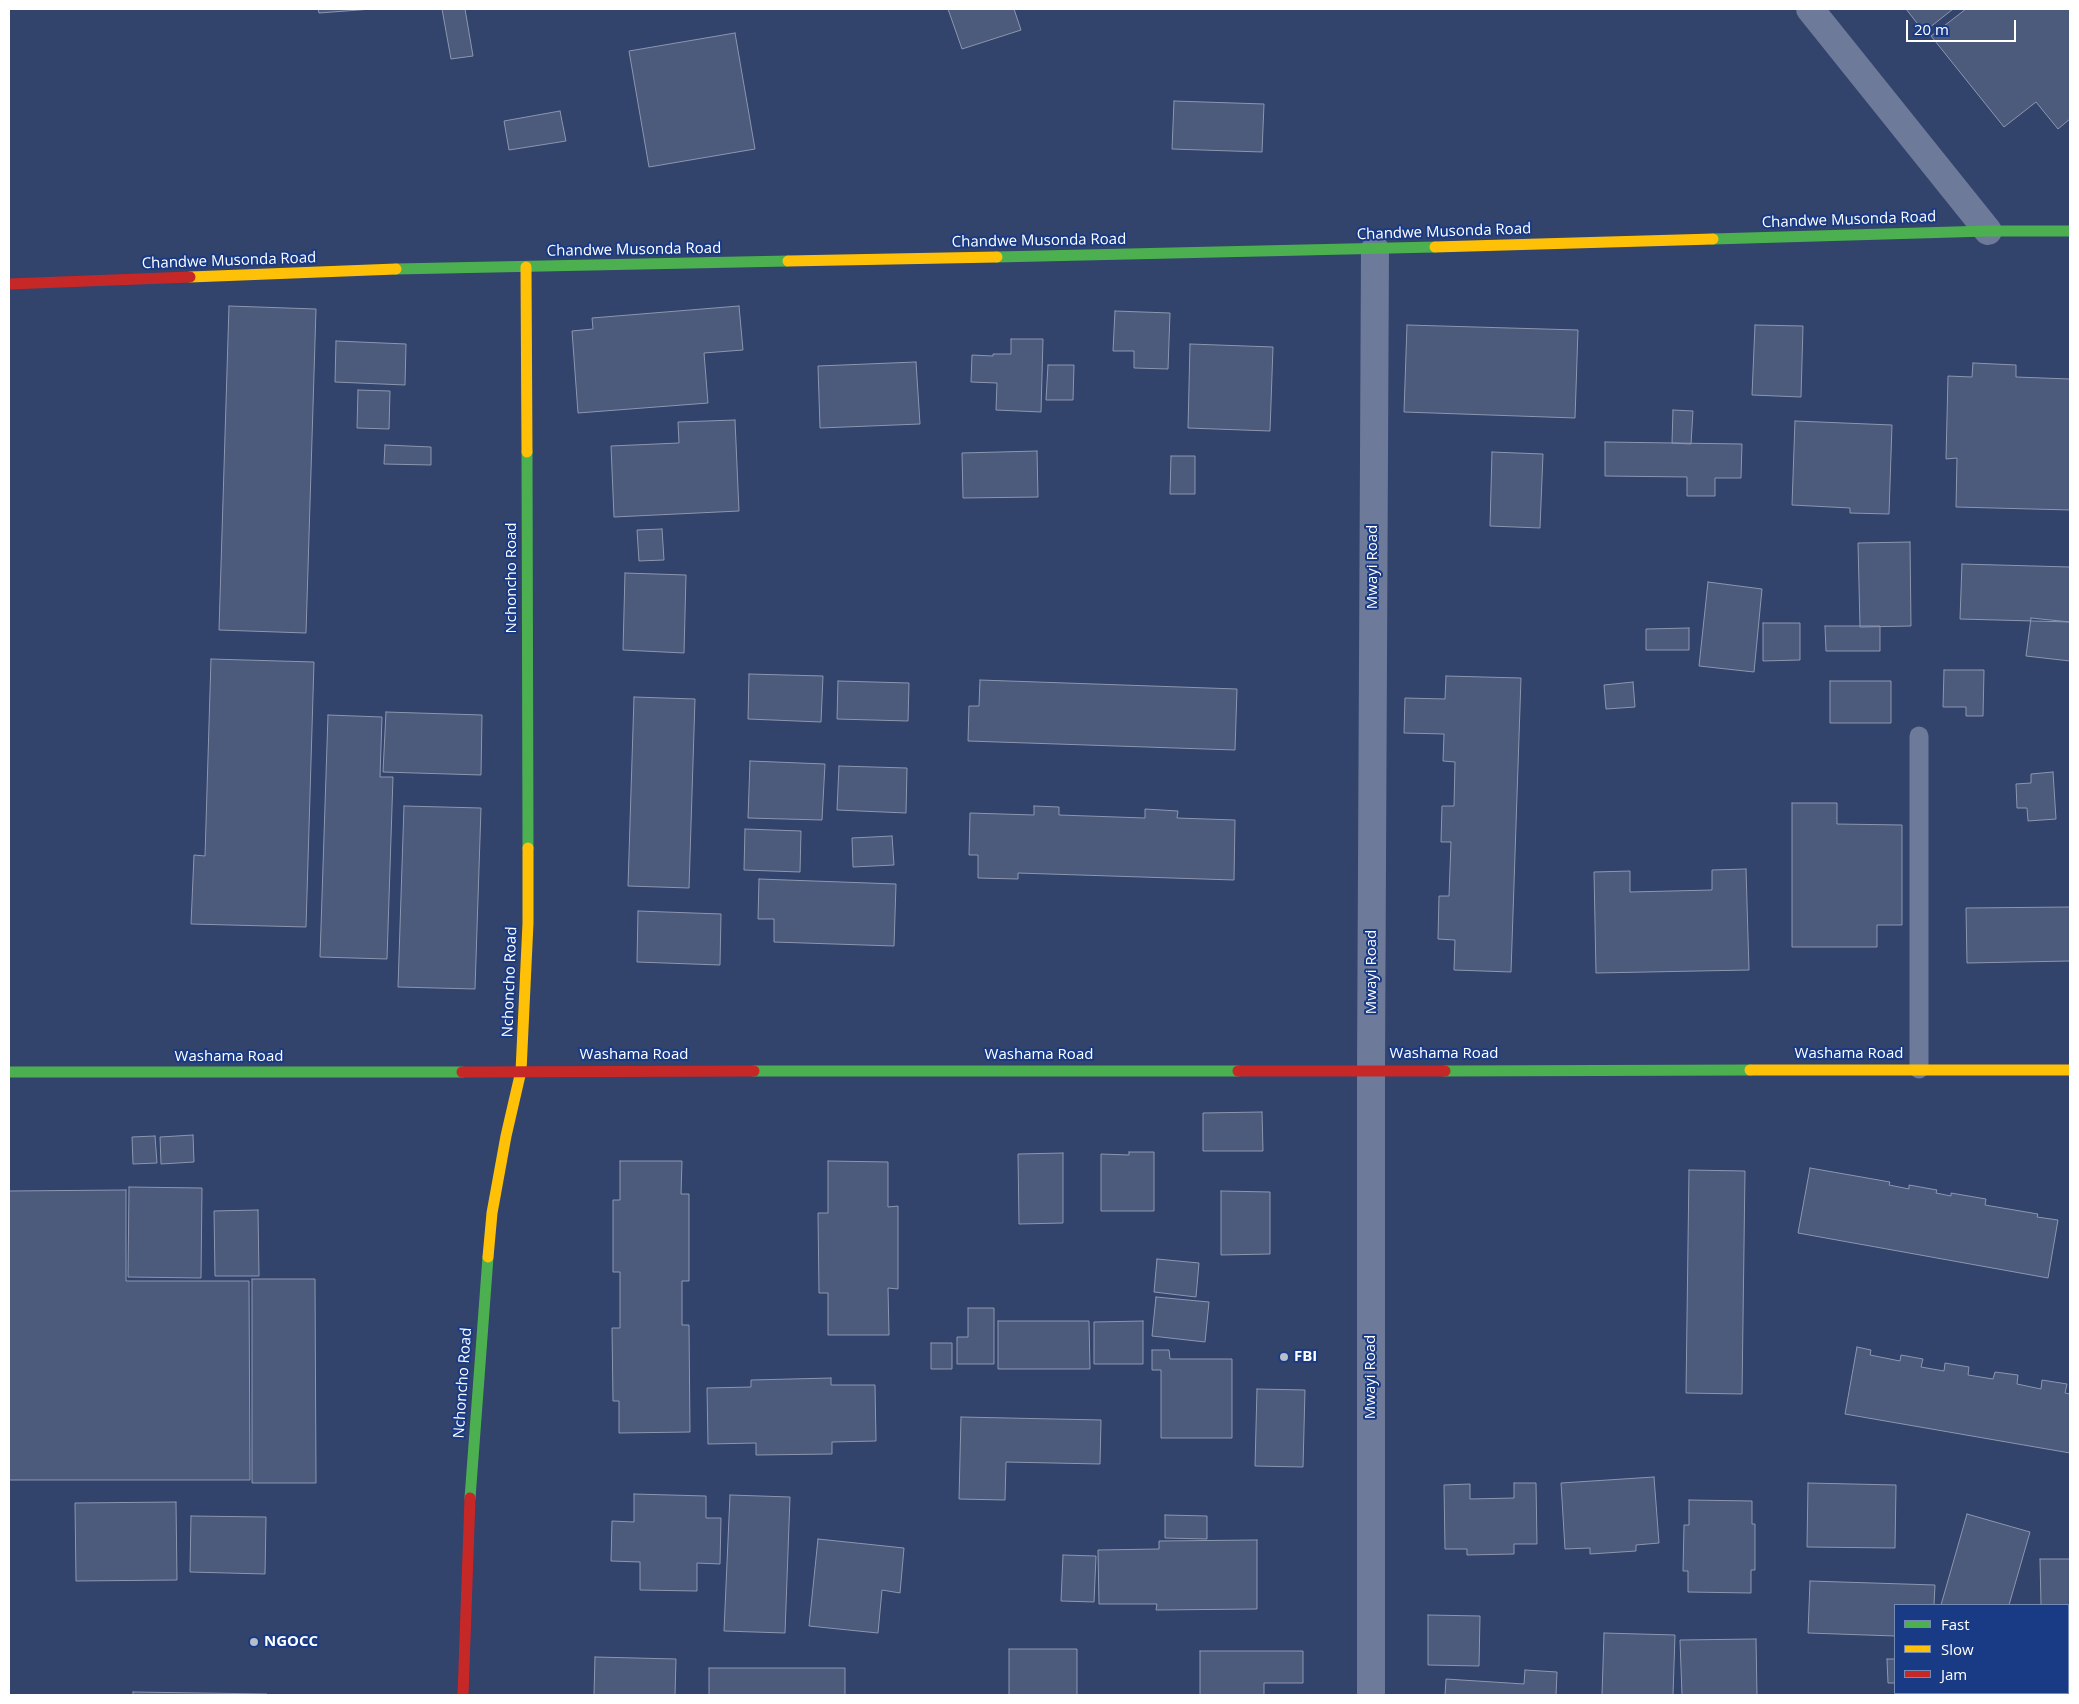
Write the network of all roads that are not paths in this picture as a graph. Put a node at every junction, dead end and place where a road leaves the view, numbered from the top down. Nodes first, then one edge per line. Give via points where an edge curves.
1 (1810, 9) edge
2 (1988, 231) junction
3 (2070, 231) edge
4 (1375, 249) junction
5 (526, 267) junction
6 (9, 284) edge
7 (1919, 736) dead end
8 (1371, 1069) junction
9 (1919, 1069) junction
10 (521, 1070) junction
11 (2070, 1070) edge
12 (9, 1072) edge
13 (463, 1695) edge
14 (1371, 1695) edge

1 - 2 street
2 - 3 street, Chandwe Musonda Road
2 - 4 street, Chandwe Musonda Road
4 - 5 street, Chandwe Musonda Road
4 - 8 street, Mwayi Road
5 - 6 street, Chandwe Musonda Road via 358,270
5 - 10 street, Nchoncho Road via 528,923
7 - 9 lane
8 - 9 street, Washama Road
8 - 10 street, Washama Road
8 - 14 street, Mwayi Road
9 - 11 street, Washama Road
10 - 12 street, Washama Road
10 - 13 street, Nchoncho Road via 494,1204 485,1287 469,1514

